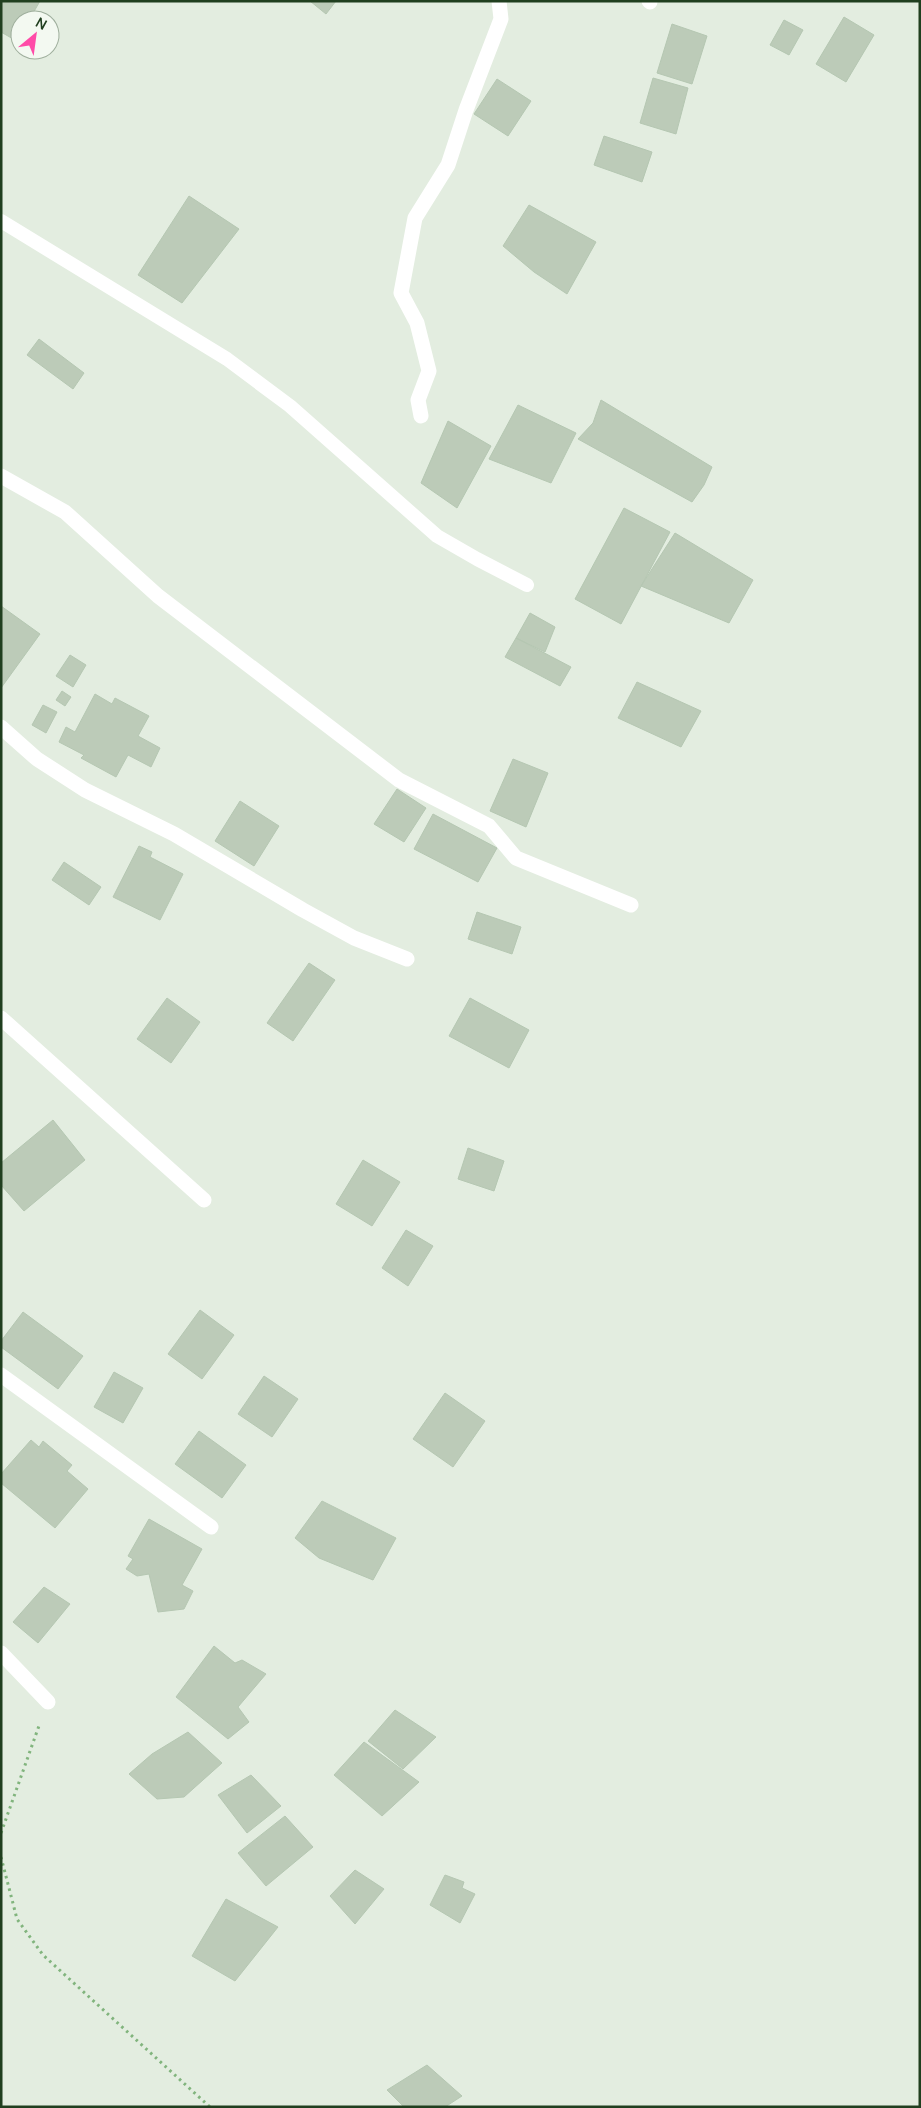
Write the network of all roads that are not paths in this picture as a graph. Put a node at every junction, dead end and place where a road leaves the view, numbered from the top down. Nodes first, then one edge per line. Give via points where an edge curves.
1 (500, 1) edge
2 (1, 221) edge
3 (421, 416) dead end
4 (1, 476) edge
5 (528, 585) dead end
6 (1, 727) edge
7 (631, 905) dead end
8 (408, 958) dead end
9 (1, 1018) edge
10 (204, 1200) dead end
11 (1, 1375) edge
12 (211, 1527) dead end
13 (1, 1653) edge
14 (48, 1702) road end

1 - 3 street via 501,19 448,165 415,218 401,292 417,323 429,371 418,400
2 - 5 lane via 227,359 290,406 436,536
4 - 7 street via 65,512 158,596 399,780 489,826 516,858
6 - 8 street via 38,759 86,790 174,834 354,938
9 - 10 street
11 - 12 street
13 - 14 street

